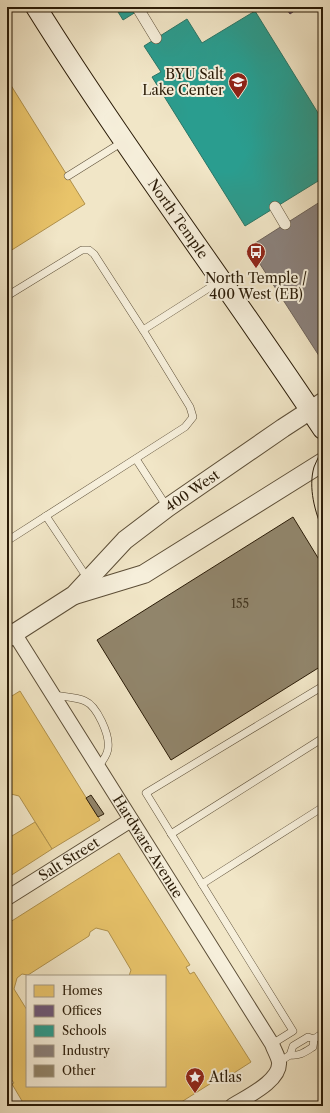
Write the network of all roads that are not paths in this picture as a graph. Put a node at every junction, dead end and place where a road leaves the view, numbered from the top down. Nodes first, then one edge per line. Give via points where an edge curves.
1 (36, 7) edge
2 (139, 10) dead end
3 (156, 38) dead end
4 (124, 141) junction
5 (68, 176) dead end
6 (275, 207) dead end
7 (285, 224) dead end
8 (222, 280) junction
9 (7, 296) edge
10 (143, 330) junction
11 (317, 406) edge
12 (323, 429) edge
13 (136, 459) junction
14 (323, 462) edge
15 (167, 508) junction
16 (46, 516) junction
17 (7, 541) edge
18 (88, 579) junction
19 (74, 595) junction
20 (9, 631) edge
21 (323, 686) edge
22 (53, 695) junction
23 (323, 738) edge
24 (98, 767) junction
25 (323, 807) edge
26 (131, 820) junction
27 (171, 834) junction
28 (202, 884) junction
29 (7, 898) edge
30 (323, 1033) edge
31 (314, 1039) junction
32 (272, 1044) junction
33 (285, 1058) junction
34 (232, 1106) edge

1 - 4 main road, North Temple
2 - 3 street
4 - 5 lane
4 - 8 main road, North Temple
6 - 7 street
8 - 10 lane
8 - 11 main road, North Temple
9 - 10 lane via 82,250 89,250
10 - 13 lane via 190,407 193,417 185,427
11 - 12 main road, North Temple
11 - 15 street, 400 West
13 - 15 lane
13 - 16 lane
14 - 19 street, 400 West via 144,574
15 - 18 street, 400 West via 125,540
16 - 17 lane
16 - 18 lane
18 - 19 street, 400 West
19 - 20 street, 400 West
20 - 22 street, Hardware Avenue
21 - 27 lane via 146,793
22 - 24 street, Hardware Avenue
22 - 24 lane via 87,702 102,722 108,738 108,750
23 - 27 lane
24 - 26 street, Hardware Avenue
25 - 28 lane
26 - 29 street, Salt Street
26 - 32 street, Hardware Avenue
27 - 28 lane
28 - 32 lane via 293,1031
30 - 31 lane
31 - 33 lane via 308,1037 293,1046
31 - 33 lane via 313,1047 299,1055
32 - 33 street, Hardware Avenue
33 - 34 street via 273,1078

